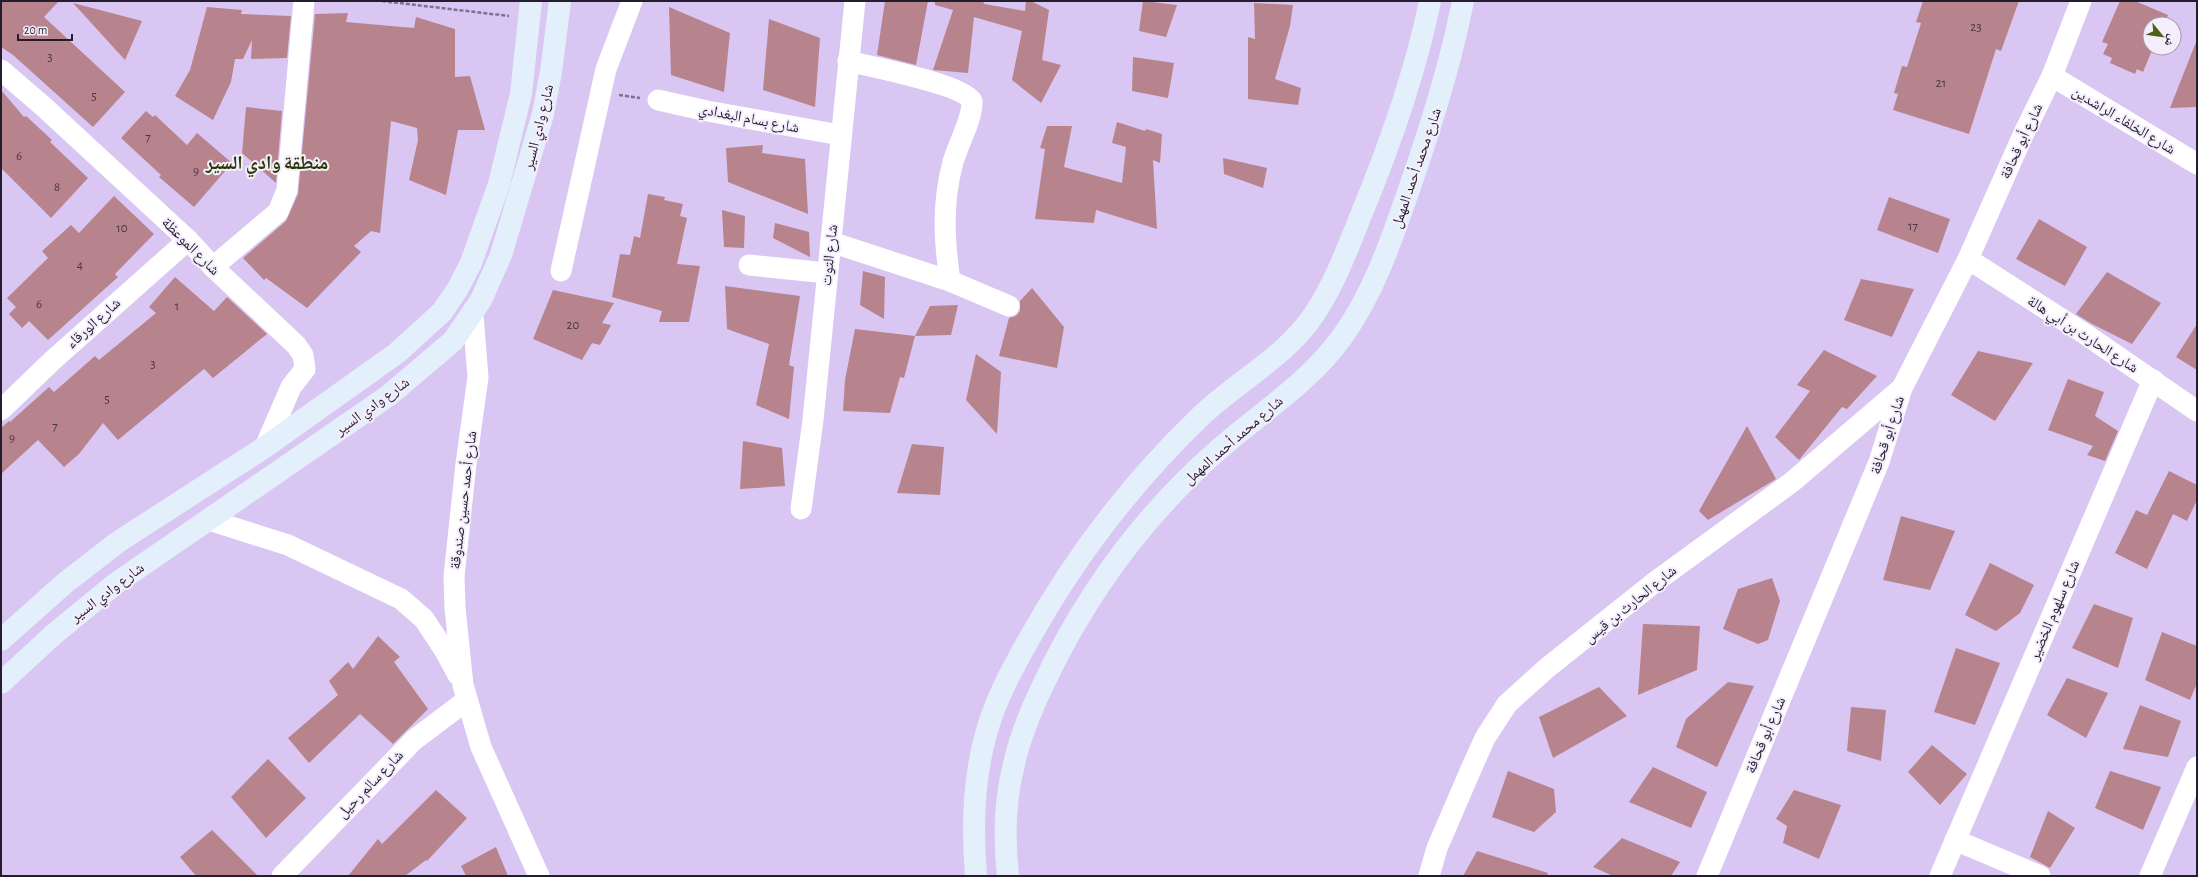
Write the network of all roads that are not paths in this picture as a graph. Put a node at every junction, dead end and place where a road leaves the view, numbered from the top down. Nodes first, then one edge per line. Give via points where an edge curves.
1 (304, 1) edge
2 (560, 1) edge
3 (632, 1) edge
4 (855, 1) edge
5 (1430, 1) edge
6 (1463, 1) edge
7 (2081, 1) edge
8 (530, 10) edge
9 (848, 61) junction
10 (1, 70) edge
11 (2052, 76) junction
12 (658, 100) road end
13 (840, 134) junction
14 (2197, 164) edge
15 (188, 240) junction
16 (830, 242) junction
17 (1968, 259) junction
18 (749, 265) dead end
19 (212, 267) junction
20 (561, 272) dead end
21 (827, 273) junction
22 (950, 281) junction
23 (452, 298) junction
24 (1009, 306) dead end
25 (473, 315) junction
26 (2153, 380) junction
27 (1902, 388) junction
28 (1, 410) edge
29 (2197, 411) edge
30 (266, 447) junction
31 (801, 509) dead end
32 (208, 520) junction
33 (1, 640) edge
34 (1, 683) edge
35 (465, 693) junction
36 (2197, 767) edge
37 (1955, 840) junction
38 (292, 872) edge
39 (539, 876) edge
40 (976, 876) edge
41 (1008, 876) edge
42 (1429, 876) edge
43 (1707, 876) edge
44 (1940, 876) edge
45 (2040, 876) edge
46 (2150, 876) edge

1 - 19 street via 284,200 278,212
2 - 25 main road, شارع وادي السير via 551,72 532,153 501,255
3 - 20 street via 606,69
4 - 9 street, شارع التوت
5 - 40 main road via 1413,72 1384,160 1336,276 1312,317 1284,348 1225,394 1184,433 1119,506 1054,598 1005,684 988,727 979,762 974,819
6 - 41 main road, شارع محمد أحمد المهمل via 1456,40 1432,122 1397,224 1358,312 1342,337 1305,379 1218,450 1158,508 1092,596 1056,658 1034,705 1014,764 1006,820
7 - 11 street, شارع أبو قحافة
8 - 23 main road, شارع وادي السير via 521,94 499,184 476,250
9 - 13 street, شارع التوت
9 - 22 street via 942,84 966,94 972,101 972,110 954,161 945,205 944,230
10 - 15 street, شارع الموعظة
11 - 14 street, شارع الخلفاء الراشدين
11 - 17 street, شارع أبو قحافة
12 - 13 street, شارع بسام البغدادي
13 - 16 street, شارع التوت
15 - 19 street, شارع الموعظة
15 - 28 street, شارع الورقاء via 53,360
16 - 21 street, شارع التوت
16 - 22 street
17 - 26 street, شارع الحارث بن أبي هالة
17 - 27 street, شارع أبو قحافة
18 - 21 street
19 - 30 street, شارع الموعظة via 296,344 303,355 305,369 291,387
21 - 31 street, شارع التوت via 813,420
22 - 24 street
23 - 25 main road
23 - 30 main road, شارع وادي السير via 433,322 397,353
25 - 32 main road, شارع وادي السير via 453,341 388,396
25 - 35 street, شارع أحمد حسين صندوقة via 478,377 454,576
26 - 29 street, شارع الحارث بن أبي هالة
26 - 37 street, شارع سلهوم الخضير
27 - 42 street, شارع الحارث بن قيس via 1792,482 1655,582 1547,668 1507,704 1485,738 1440,841
27 - 43 street, شارع أبو قحافة via 1874,475
30 - 33 main road, شارع وادي السير via 118,542 65,583
32 - 34 main road, شارع وادي السير via 115,584 52,635
32 - 35 street, شارع أحمد حسين صندوقة via 288,545 401,599 424,619 446,651
35 - 38 street, شارع سالم رحيل via 414,740
35 - 39 street, شارع أحمد حسين صندوقة via 481,747
36 - 46 street
37 - 44 street, شارع سلهوم الخضير
37 - 45 street

